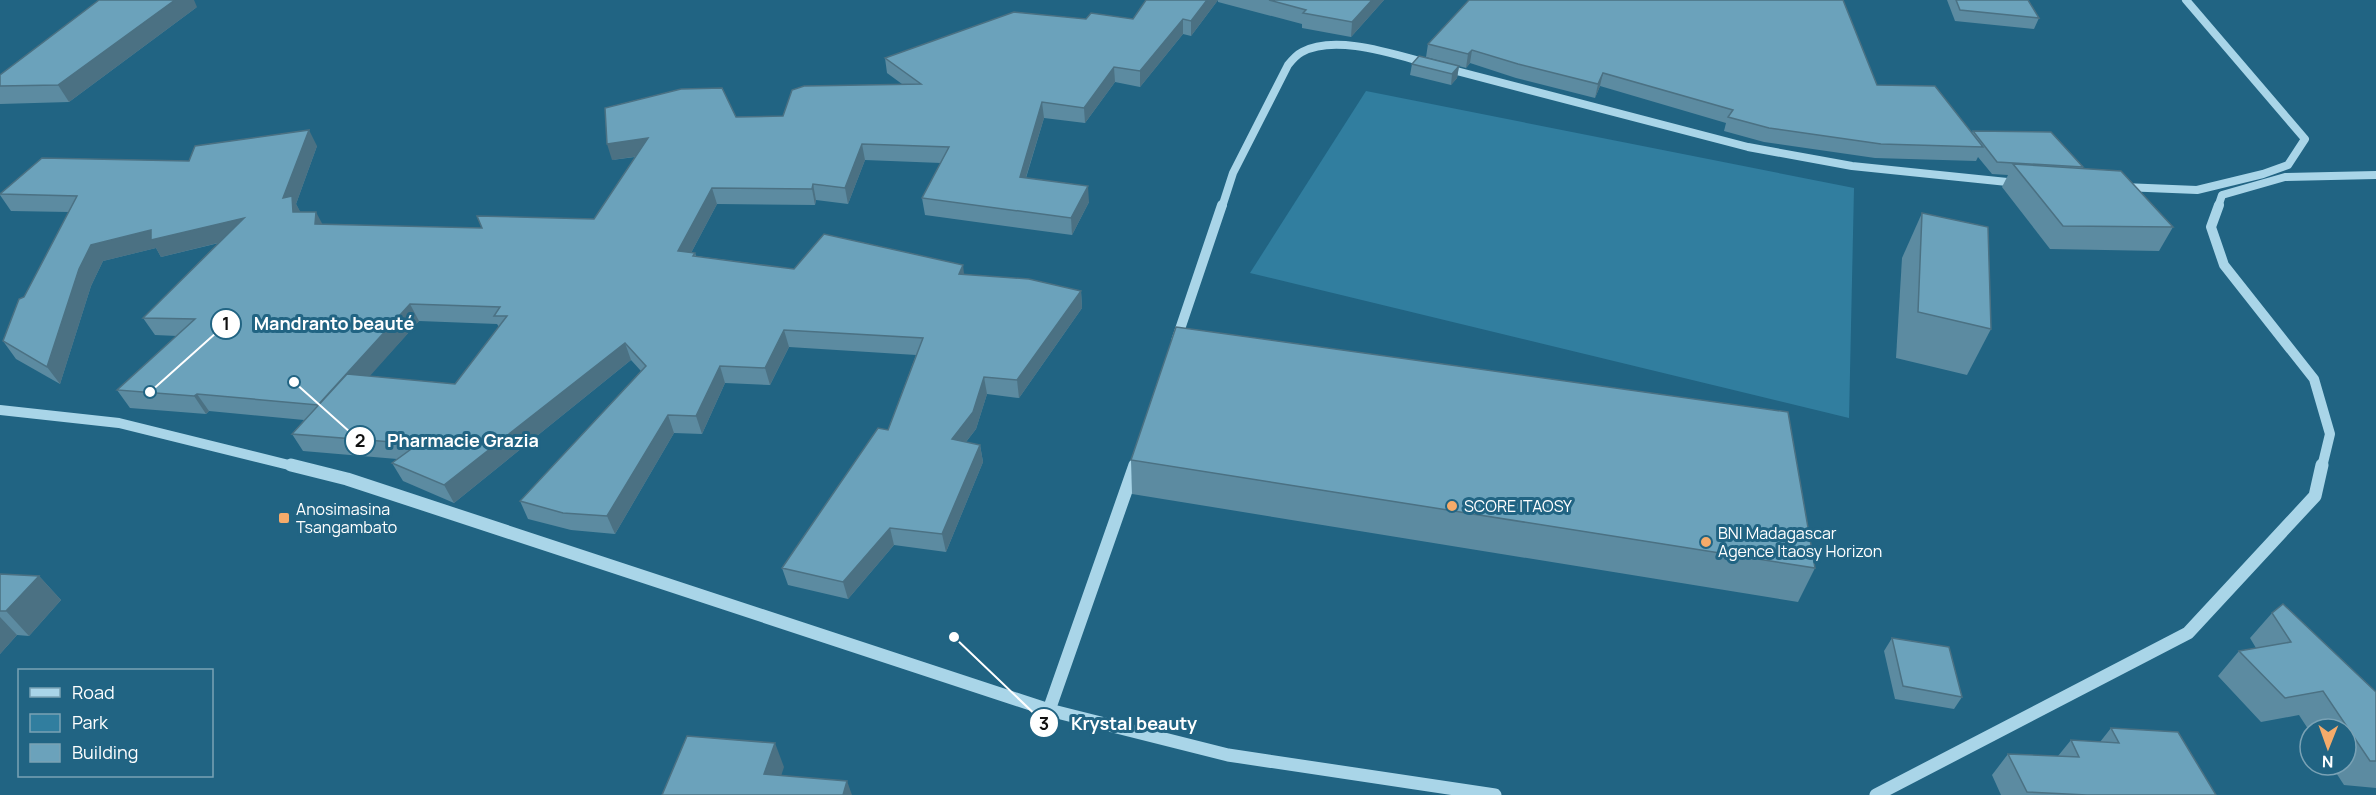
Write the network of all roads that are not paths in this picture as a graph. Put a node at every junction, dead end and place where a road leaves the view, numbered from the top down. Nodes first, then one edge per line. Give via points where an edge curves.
1 (2186, 0) edge
2 (2376, 175) edge
3 (2032, 184) edge
4 (2115, 187) edge
5 (1173, 352) edge
6 (0, 410) edge
7 (1139, 453) edge
8 (1049, 710) junction
9 (1495, 795) edge
10 (1876, 795) edge

1 - 4 street via 2305,139 2288,165 2264,174 2197,190
2 - 10 street via 2285,177 2222,195 2211,227 2224,265 2314,379 2330,434 2315,496 2188,633
3 - 5 street via 1852,166 1748,147 1366,48 1323,46 1302,52 1288,65 1233,173
6 - 8 street via 119,423 347,479
7 - 8 street
8 - 9 street via 1228,755

